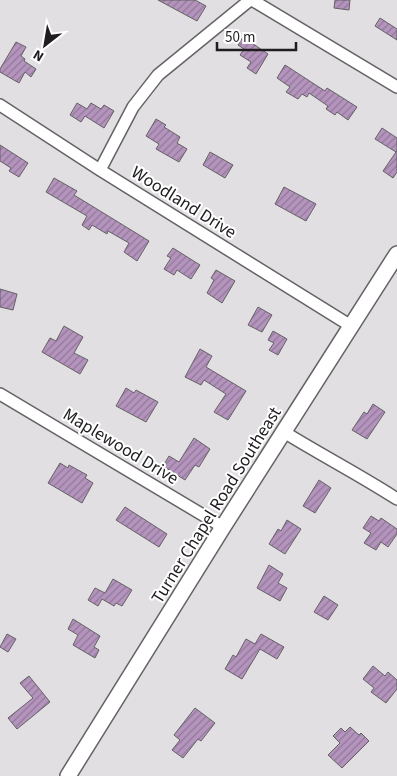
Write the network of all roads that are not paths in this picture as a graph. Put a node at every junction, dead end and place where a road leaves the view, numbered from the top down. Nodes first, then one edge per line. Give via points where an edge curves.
1 (251, 0) edge
2 (397, 87) edge
3 (0, 104) edge
4 (100, 170) junction
5 (397, 254) edge
6 (352, 326) junction
7 (0, 394) edge
8 (284, 432) junction
9 (397, 499) edge
10 (223, 527) junction
11 (68, 776) edge

1 - 2 street
1 - 4 street via 158,75 133,107
3 - 4 street, Woodland Drive
4 - 6 street, Woodland Drive
5 - 6 street, Turner Chapel Road Southeast
6 - 8 street, Turner Chapel Road Southeast
7 - 10 street, Maplewood Drive
8 - 9 street
8 - 10 street, Turner Chapel Road Southeast
10 - 11 street, Turner Chapel Road Southeast

